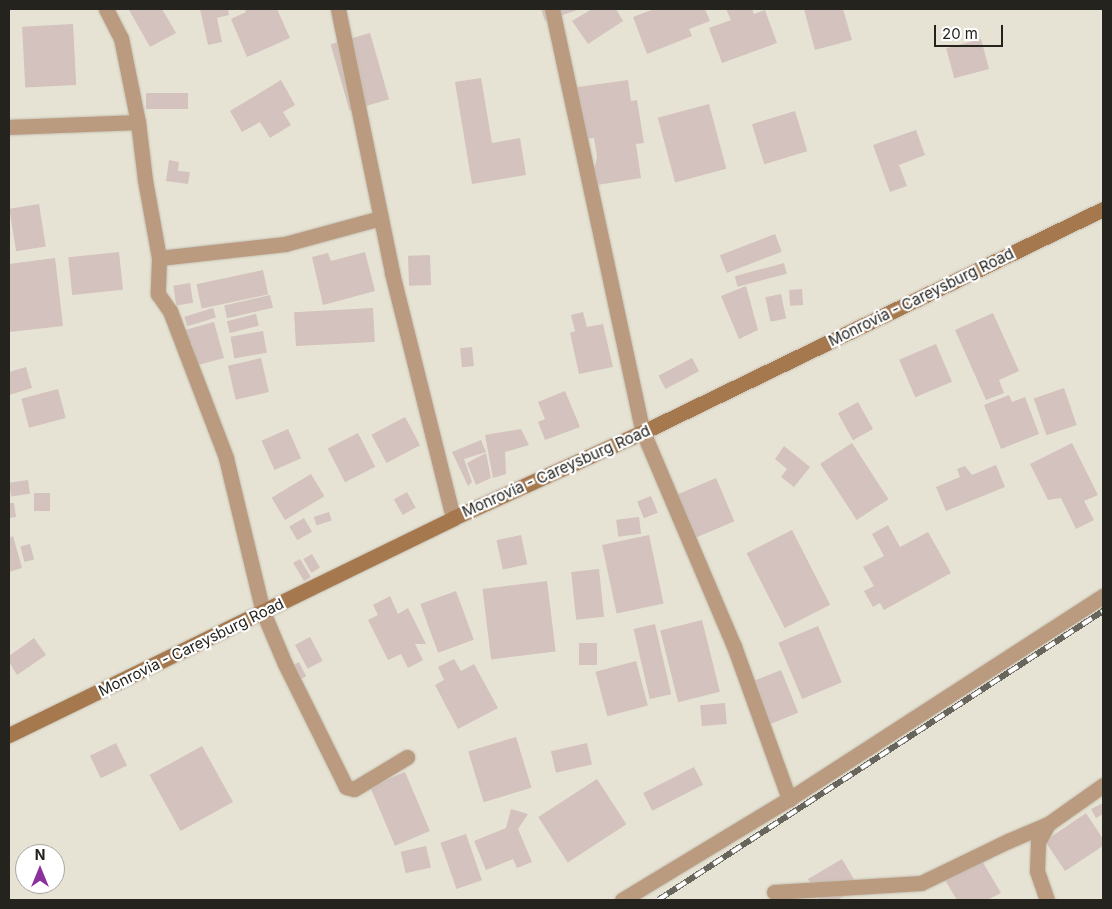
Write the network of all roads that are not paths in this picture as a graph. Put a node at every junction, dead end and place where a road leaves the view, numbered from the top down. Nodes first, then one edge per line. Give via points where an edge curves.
1 (106, 9) edge
2 (338, 9) edge
3 (552, 9) edge
4 (138, 122) junction
5 (9, 127) edge
6 (1103, 211) edge
7 (381, 218) junction
8 (159, 258) junction
9 (643, 432) junction
10 (453, 518) junction
11 (1103, 596) edge
12 (263, 612) junction
13 (9, 734) edge
14 (407, 756) dead end
15 (1103, 785) edge
16 (789, 799) junction
17 (1048, 824) junction
18 (774, 892) dead end
19 (622, 900) edge
20 (1047, 900) edge

1 - 4 street via 121,38
2 - 7 street
3 - 9 street
4 - 5 street
4 - 8 street
6 - 9 main road, Monrovia - Careysburg Road
7 - 8 street via 285,244
7 - 10 street
8 - 12 street via 158,294 170,312 226,458
9 - 10 main road, Monrovia - Careysburg Road
9 - 16 street via 734,646
10 - 12 main road, Monrovia - Careysburg Road
11 - 16 street
12 - 13 main road, Monrovia - Careysburg Road
12 - 14 street via 346,787 354,789
15 - 17 street
16 - 19 street
17 - 18 street via 921,883
17 - 20 street via 1038,842 1037,871

